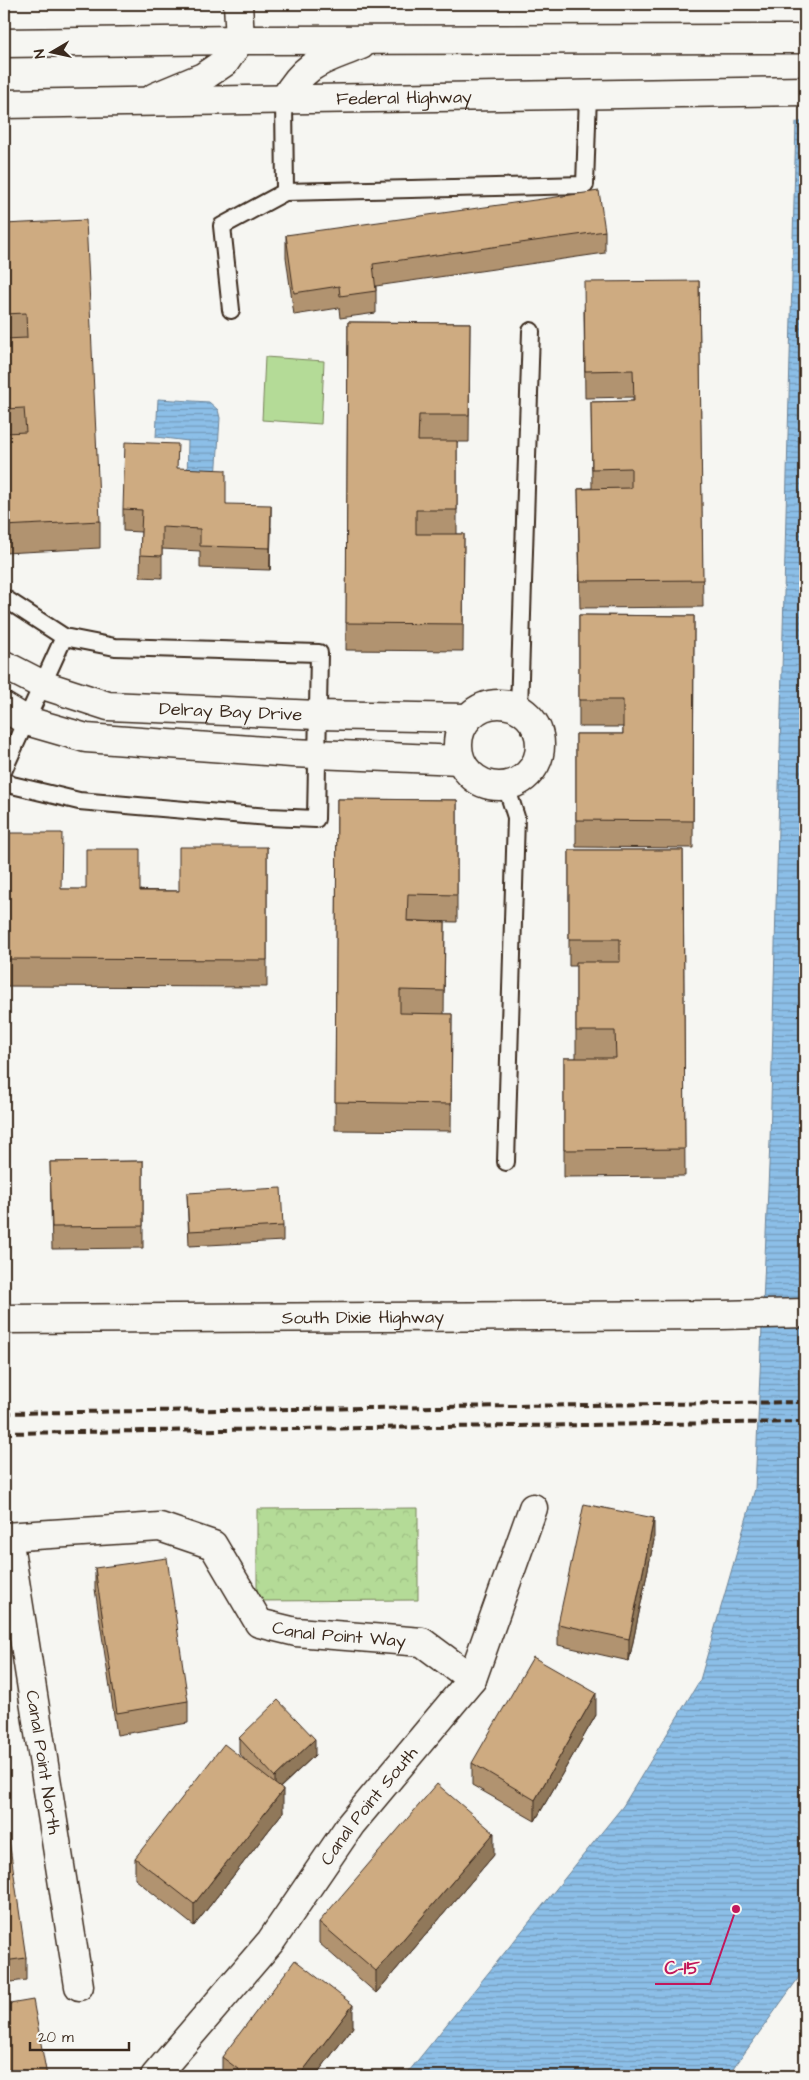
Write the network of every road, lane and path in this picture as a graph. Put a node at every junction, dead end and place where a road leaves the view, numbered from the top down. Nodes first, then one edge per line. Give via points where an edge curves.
1 (238, 4) edge
2 (792, 39) edge
3 (240, 40) junction
4 (374, 40) junction
5 (4, 43) edge
6 (792, 91) edge
7 (588, 94) junction
8 (284, 100) junction
9 (142, 102) junction
10 (4, 104) edge
11 (285, 192) junction
12 (231, 310) dead end
13 (531, 331) dead end
14 (4, 598) edge
15 (64, 637) junction
16 (4, 665) edge
17 (43, 685) junction
18 (519, 709) junction
19 (15, 714) edge
20 (318, 716) junction
21 (467, 718) junction
22 (318, 754) junction
23 (460, 760) junction
24 (4, 770) edge
25 (4, 781) edge
26 (506, 786) junction
27 (506, 1162) dead end
28 (805, 1313) edge
29 (4, 1319) edge
30 (534, 1508) dead end
31 (6, 1537) edge
32 (472, 1678) junction
33 (79, 1986) dead end
34 (155, 2076) edge

1 - 3 street
2 - 4 street
3 - 4 street
3 - 5 street
3 - 9 street via 225,62 203,77
4 - 8 street via 312,65 295,81
6 - 7 street, Federal Highway
7 - 8 street, Federal Highway
7 - 11 lane via 585,185
8 - 9 street, Federal Highway
8 - 11 lane
9 - 10 street, Federal Highway
11 - 12 lane via 222,226
13 - 18 lane
14 - 15 lane
15 - 17 lane
15 - 20 lane via 115,647 319,653
16 - 17 street, Delray Bay Drive
17 - 19 lane
17 - 20 street, Delray Bay Drive via 108,706
18 - 21 street via 506,704 491,704
18 - 26 street via 537,730 540,744 538,759 520,781
19 - 22 street, Delray Bay Drive via 86,738
19 - 24 lane
20 - 21 street, Delray Bay Drive
20 - 22 lane
21 - 23 street via 459,731
22 - 23 street, Delray Bay Drive
22 - 25 lane via 316,819 269,818 79,801
23 - 26 street via 478,781
26 - 27 lane via 516,817
28 - 29 street, South Dixie Highway
30 - 32 street, Canal Point South
31 - 32 street, Canal Point Way via 160,1527 214,1546 259,1623 296,1632 422,1642
31 - 33 street, Canal Point North
32 - 34 street, Canal Point South via 351,1824 271,1941

